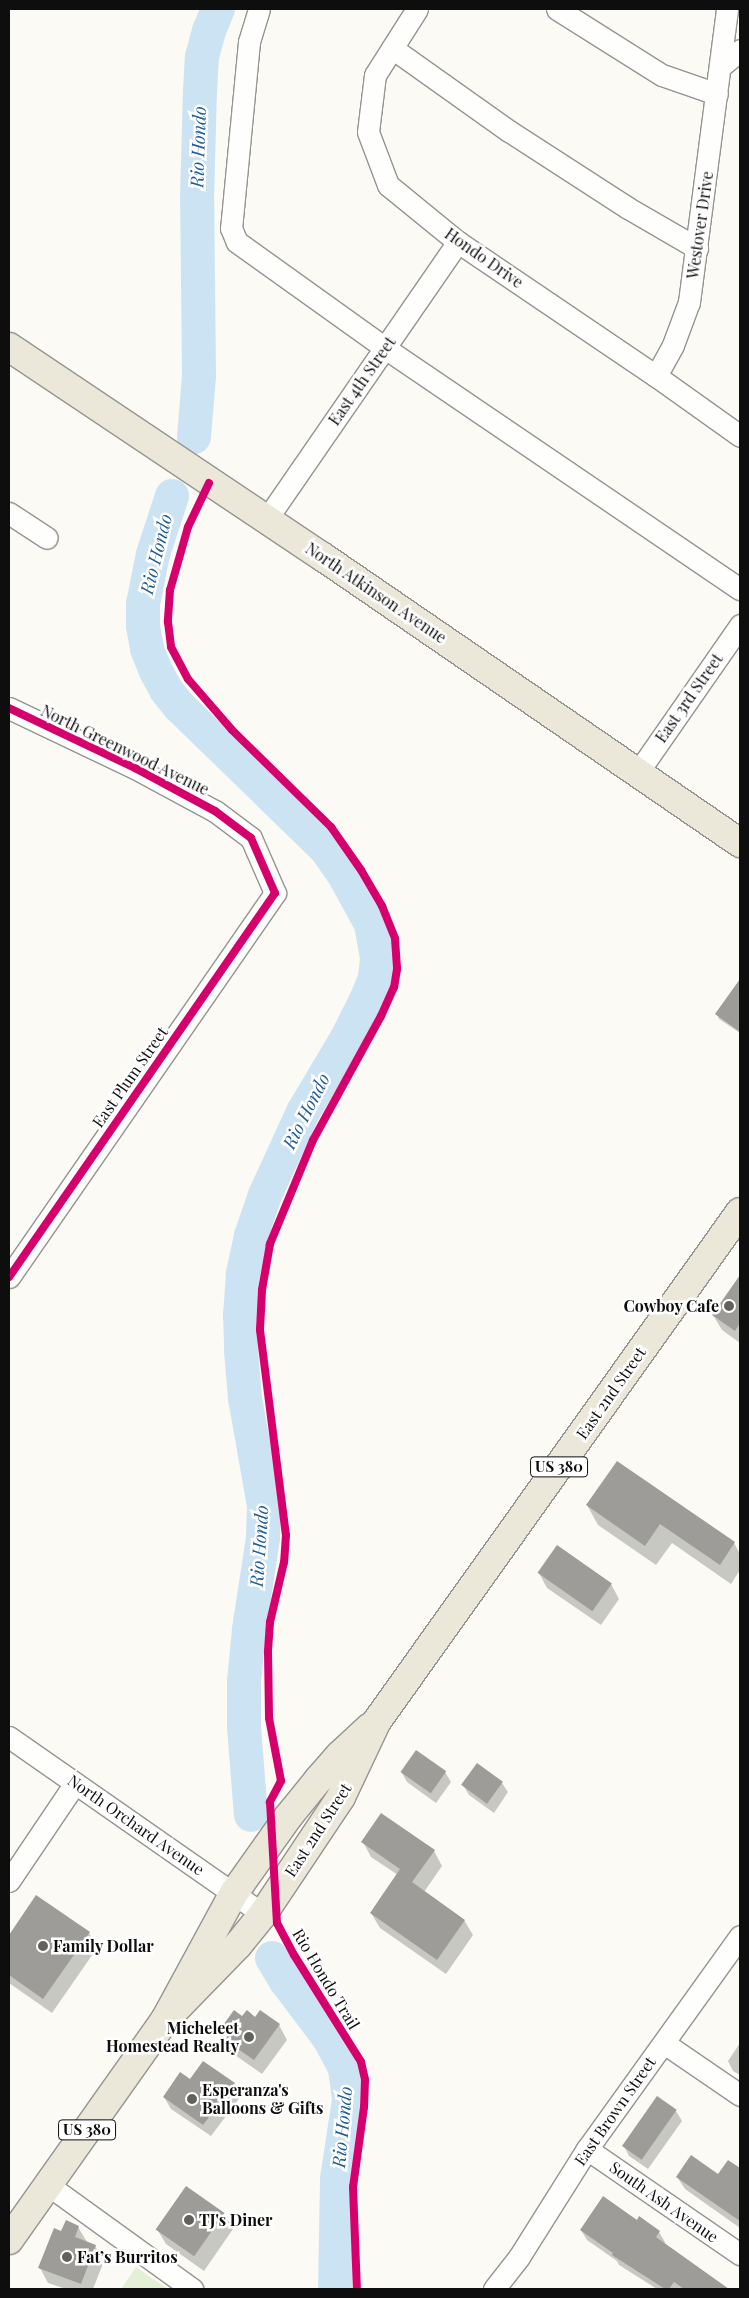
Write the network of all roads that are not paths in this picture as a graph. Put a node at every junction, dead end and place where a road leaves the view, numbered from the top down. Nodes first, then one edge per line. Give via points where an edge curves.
1 (259, 9) edge
2 (417, 9) edge
3 (557, 9) edge
4 (726, 9) edge
5 (392, 48) junction
6 (740, 50) edge
7 (720, 68) junction
8 (717, 94) junction
9 (458, 242) junction
10 (697, 248) junction
11 (9, 347) edge
12 (385, 348) junction
13 (656, 376) junction
14 (740, 436) edge
15 (9, 513) edge
16 (266, 520) junction
17 (47, 538) dead end
18 (740, 589) edge
19 (740, 625) edge
20 (9, 708) edge
21 (638, 772) junction
22 (740, 843) edge
23 (275, 893) joint
24 (740, 1212) edge
25 (9, 1277) edge
26 (377, 1721) junction
27 (9, 1737) edge
28 (75, 1783) junction
29 (9, 1882) edge
30 (234, 1893) junction
31 (263, 1914) junction
32 (740, 1936) edge
33 (165, 2020) junction
34 (664, 2043) junction
35 (740, 2095) edge
36 (587, 2149) junction
37 (48, 2185) junction
38 (9, 2240) edge
39 (740, 2254) edge
40 (192, 2289) edge
41 (494, 2289) edge

1 - 12 street via 249,42 231,228 238,242
2 - 5 street, Hondo Drive
3 - 8 street via 662,75
4 - 7 street, Westover Drive
5 - 9 street, Hondo Drive via 375,75 368,132 388,185
5 - 10 street via 509,131
6 - 7 street
7 - 8 street, Westover Drive
8 - 10 street, Westover Drive
9 - 12 street, East 4th Street
9 - 13 street, Hondo Drive
10 - 13 street, Westover Drive via 689,302 673,345
11 - 16 main road, North Atkinson Avenue
12 - 16 street, East 4th Street
12 - 18 street
13 - 14 street, Hondo Drive
15 - 17 street
16 - 21 main road, North Atkinson Avenue
19 - 21 street, East 3rd Street
20 - 23 street, North Greenwood Avenue via 136,768 215,811 251,838
21 - 22 main road, North Atkinson Avenue
23 - 25 street, East Plum Street
24 - 26 main road, East 2nd Street / US 380
26 - 30 main road, East 2nd Street / US 380 via 318,1780
26 - 31 main road, East 2nd Street / US 380 via 341,1798
27 - 28 street, North Orchard Avenue
28 - 29 street
28 - 30 street, North Orchard Avenue
30 - 31 street, North Orchard Avenue
30 - 33 main road, East 2nd Street / US 380
31 - 33 main road, East 2nd Street / US 380 via 238,1945
32 - 34 street, East Brown Street
33 - 37 main road, East 2nd Street / US 380
34 - 35 street
34 - 36 street, East Brown Street
36 - 39 street, South Ash Avenue
36 - 41 street, East Brown Street via 519,2257
37 - 38 main road, East 2nd Street / US 380
37 - 40 street

